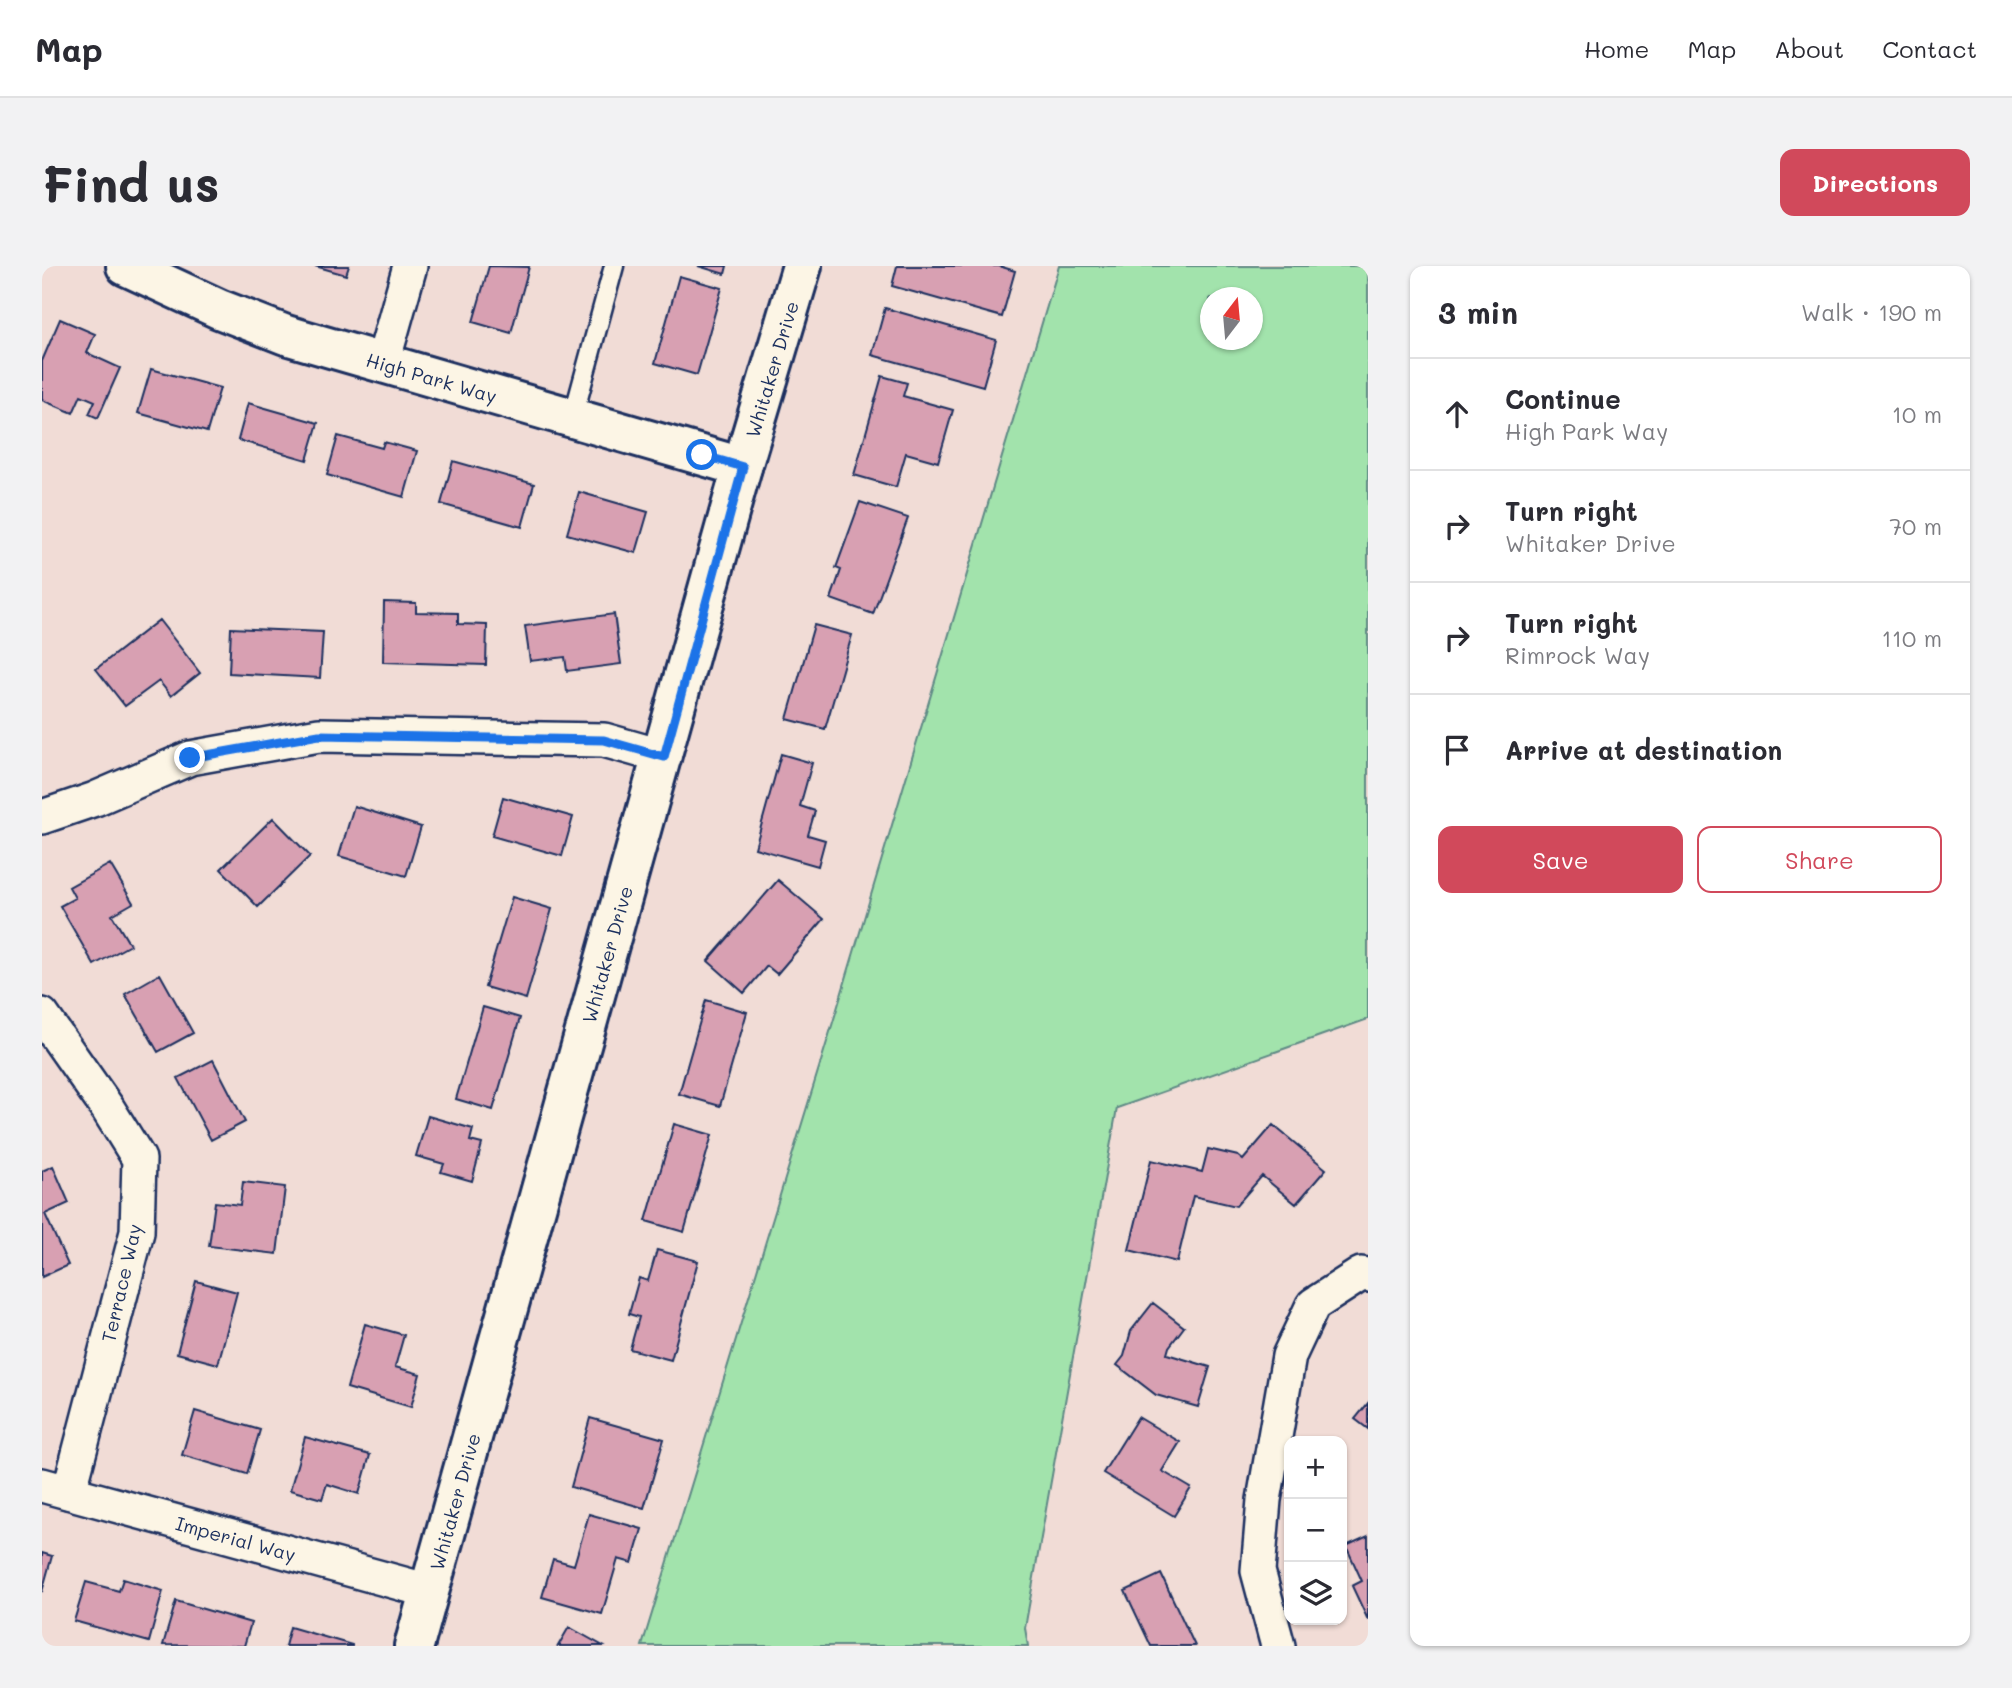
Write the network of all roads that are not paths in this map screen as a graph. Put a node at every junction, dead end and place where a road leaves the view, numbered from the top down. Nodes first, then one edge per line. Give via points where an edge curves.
1 (126, 266) edge
2 (410, 266) edge
3 (614, 266) edge
4 (802, 266) edge
5 (383, 362) junction
6 (573, 417) junction
7 (743, 467) junction
8 (664, 757) junction
9 (42, 817) edge
10 (42, 1015) edge
11 (1368, 1275) edge
12 (55, 1488) edge
13 (429, 1591) junction
14 (414, 1646) edge
15 (1278, 1646) edge

1 - 5 street, High Park Way via 286,335
2 - 5 street
3 - 6 lane
4 - 7 street, Whitaker Drive
5 - 6 street, High Park Way
6 - 7 street, High Park Way
7 - 8 street, Whitaker Drive
8 - 9 street via 604,740 319,735 190,758
8 - 13 street, Whitaker Drive
10 - 12 street, Terrace Way via 139,1159 136,1232
11 - 15 street via 1313,1305 1289,1356 1264,1500 1258,1571
12 - 13 street, Imperial Way
13 - 14 street, Whitaker Drive

